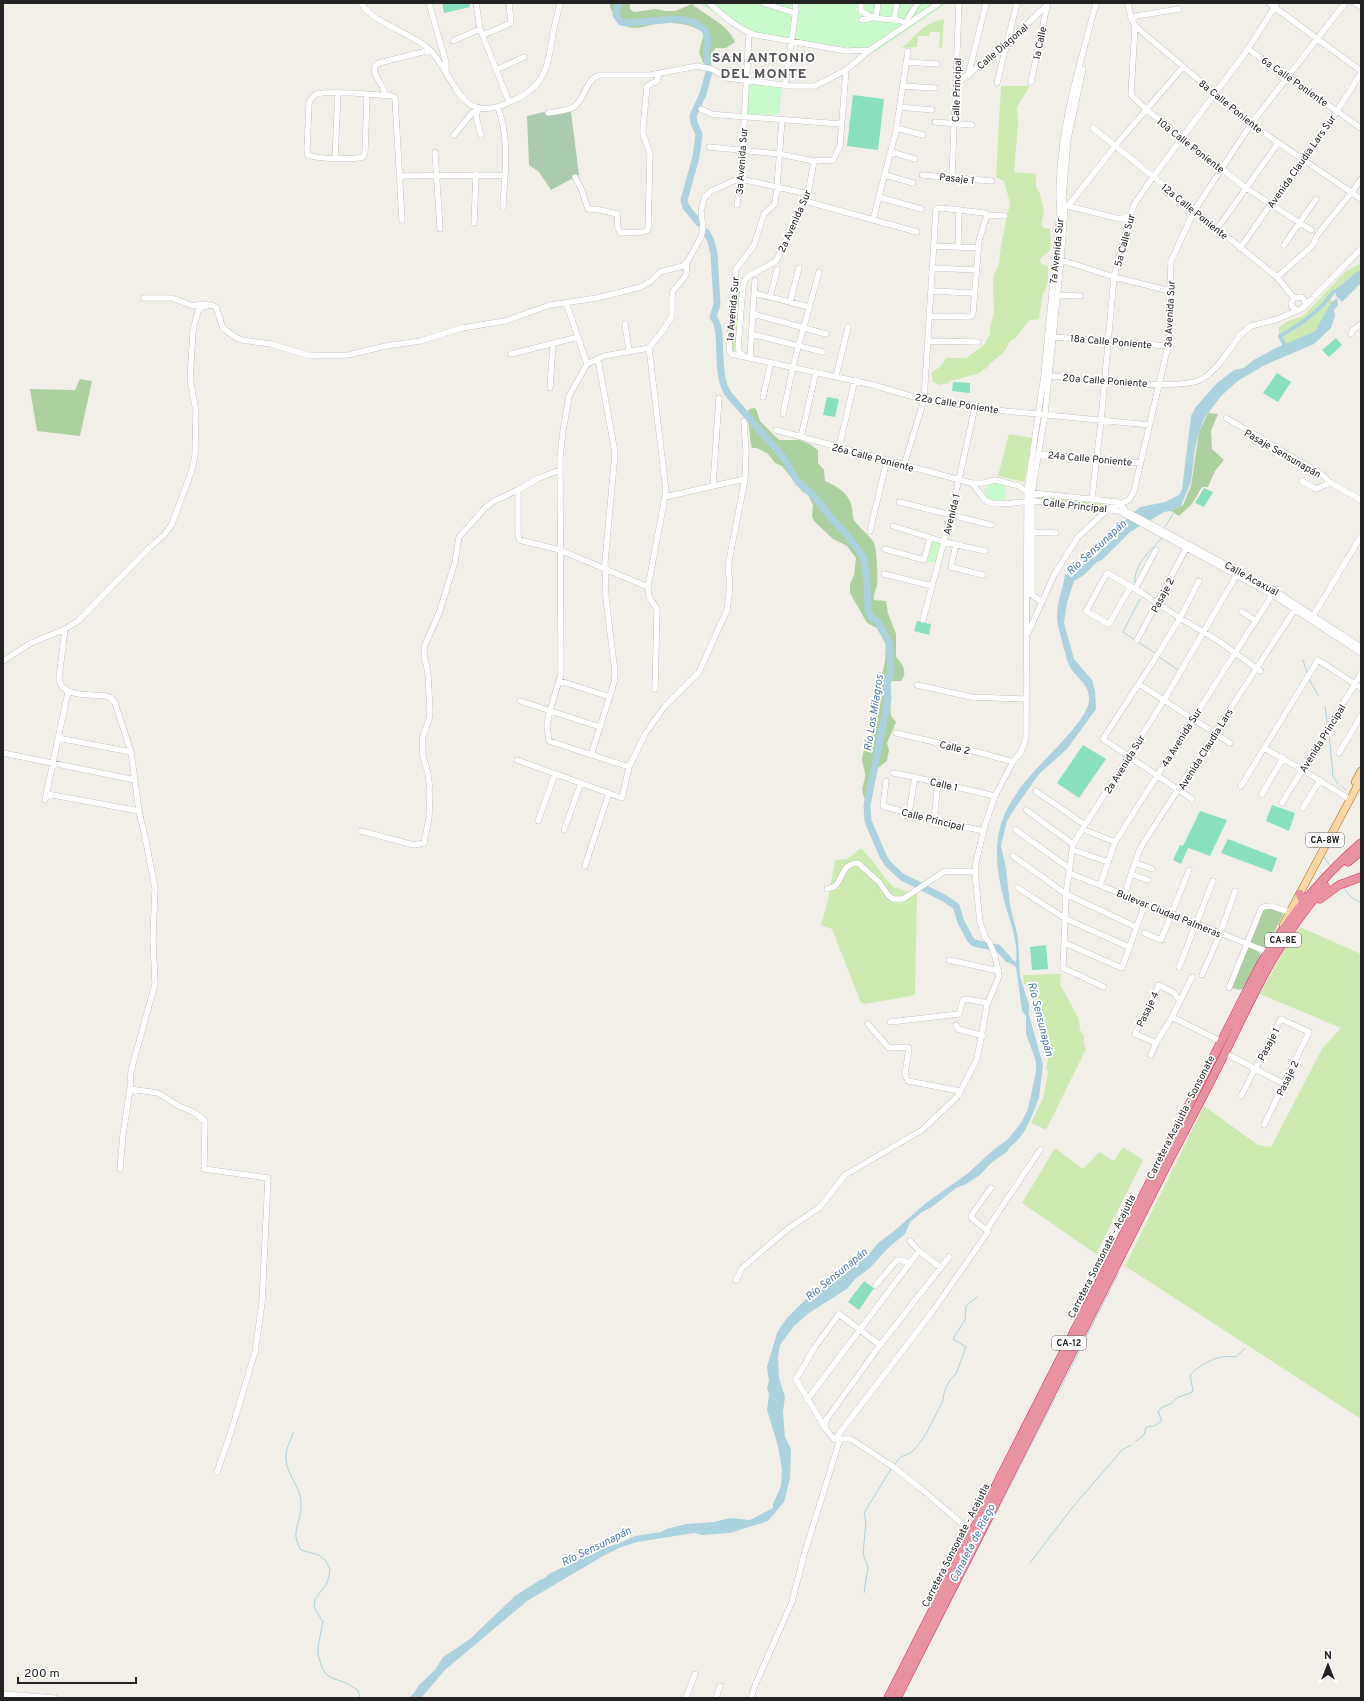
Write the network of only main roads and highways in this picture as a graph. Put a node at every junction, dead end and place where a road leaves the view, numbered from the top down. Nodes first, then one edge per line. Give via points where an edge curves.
1 (1361, 771) edge
2 (1361, 779) edge
3 (1348, 799) junction
4 (1361, 843) edge
5 (1361, 851) edge
6 (1361, 877) edge
7 (1300, 894) junction
8 (1310, 895) junction
9 (1290, 912) junction
10 (1281, 943) junction
11 (1268, 952) junction
12 (1251, 991) junction
13 (888, 1698) edge
14 (897, 1698) edge

1 - 3 main road, CA-8W
2 - 3 main road, CA-8W
3 - 7 main road, CA-8W
3 - 9 main road, CA-8W via 1299,890
4 - 8 highway, Carretera Sonsonate - Acajutla / CA-8E
5 - 10 highway, Carretera Sonsonate - Acajutla / CA-8E via 1322,890
6 - 10 highway via 1326,893
7 - 8 highway via 1301,899
7 - 9 main road, CA-8W
8 - 11 highway, Carretera Sonsonate - Acajutla / CA-8E
9 - 11 main road, CA-8W
10 - 12 highway, Carretera Sonsonate - Acajutla / CA-8E
11 - 12 highway, Carretera Sonsonate - Acajutla / CA-8E
12 - 13 highway, Carretera Sonsonate - Acajutla / CA-12 via 1222,1042
12 - 14 highway, Carretera Acajutla - Sonsonate / CA-12 via 1225,1054

